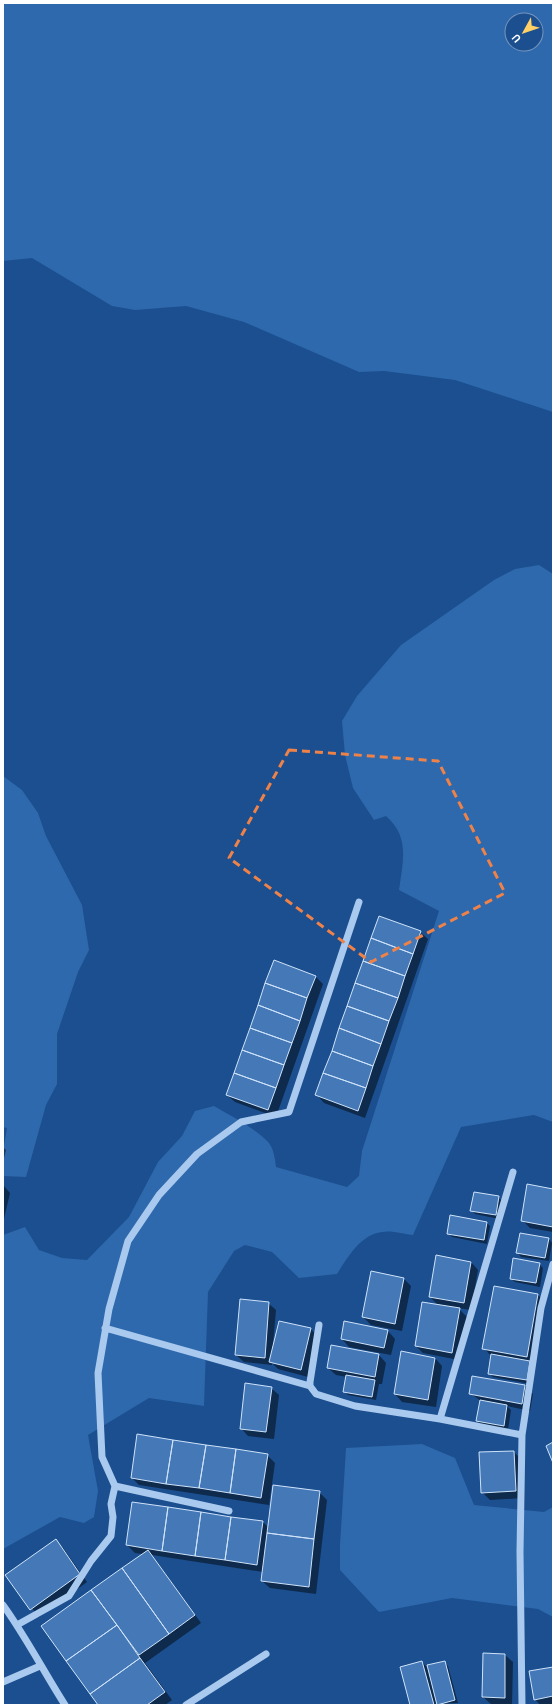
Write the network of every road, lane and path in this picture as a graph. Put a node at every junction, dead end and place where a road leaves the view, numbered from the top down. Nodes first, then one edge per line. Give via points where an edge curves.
1 (359, 902) dead end
2 (513, 1172) dead end
3 (553, 1264) edge
4 (319, 1325) dead end
5 (106, 1328) junction
6 (310, 1386) junction
7 (440, 1419) junction
8 (522, 1435) junction
9 (115, 1486) junction
10 (229, 1511) dead end
11 (3, 1605) edge
12 (17, 1625) junction
13 (266, 1654) dead end
14 (40, 1666) junction
15 (3, 1682) edge
16 (65, 1705) edge
17 (186, 1705) edge
18 (521, 1705) edge

1 - 5 street via 289,1112 241,1122 197,1154 159,1195 128,1241
2 - 7 street
3 - 8 street via 541,1308
4 - 6 street
5 - 6 street
5 - 9 street via 98,1373 102,1457
6 - 7 street via 316,1394 355,1406
7 - 8 street
8 - 18 street
9 - 10 street
9 - 12 street via 111,1504 111,1536 91,1561 69,1596
11 - 12 street
12 - 14 street
13 - 17 street
14 - 15 street
14 - 16 street

